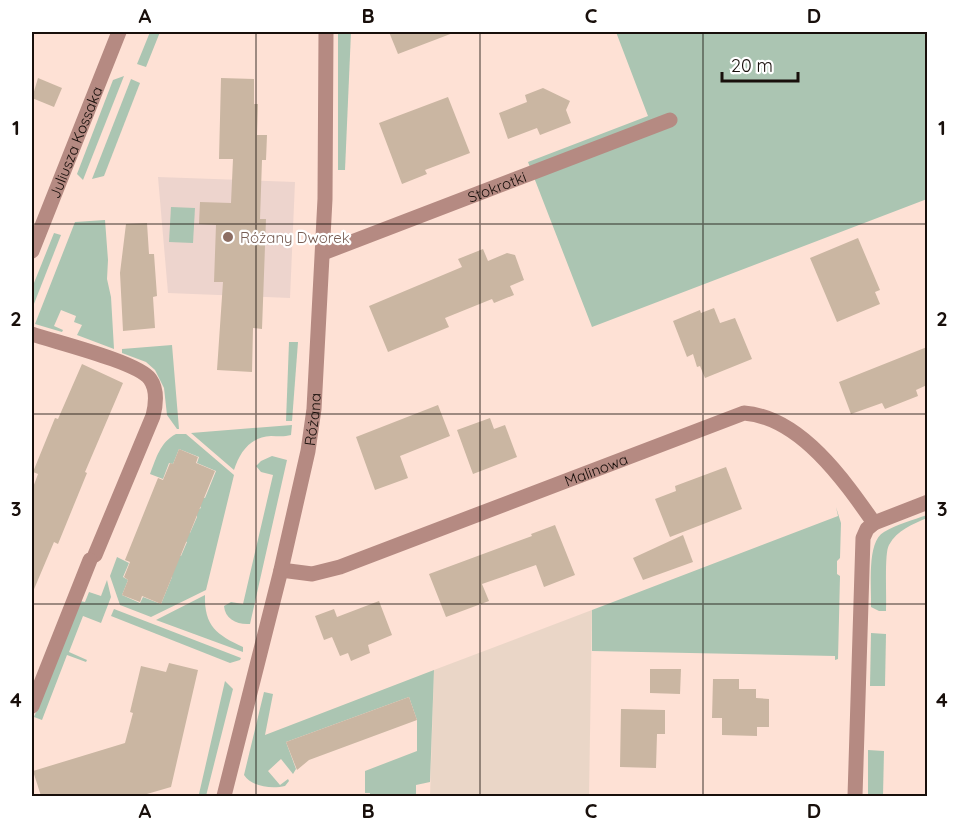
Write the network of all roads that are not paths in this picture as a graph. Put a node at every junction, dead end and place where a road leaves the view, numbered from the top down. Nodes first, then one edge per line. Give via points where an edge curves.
1 (119, 32) edge
2 (326, 32) edge
3 (670, 120) dead end
4 (32, 251) edge
5 (323, 252) junction
6 (34, 335) edge
7 (927, 502) edge
8 (874, 523) junction
9 (281, 570) junction
10 (32, 706) edge
11 (224, 796) edge
12 (855, 796) edge

1 - 4 street, Juliusza Kossaka
2 - 5 street, Różana
3 - 5 street, Stokrotki
5 - 9 street, Różana via 314,410
6 - 10 street via 89,350 141,372 150,379 156,403
7 - 8 street
8 - 9 street, Malinowa via 845,481 801,437 768,417 744,413 340,567 312,574
8 - 12 street via 867,529 862,550
9 - 11 street, Różana

